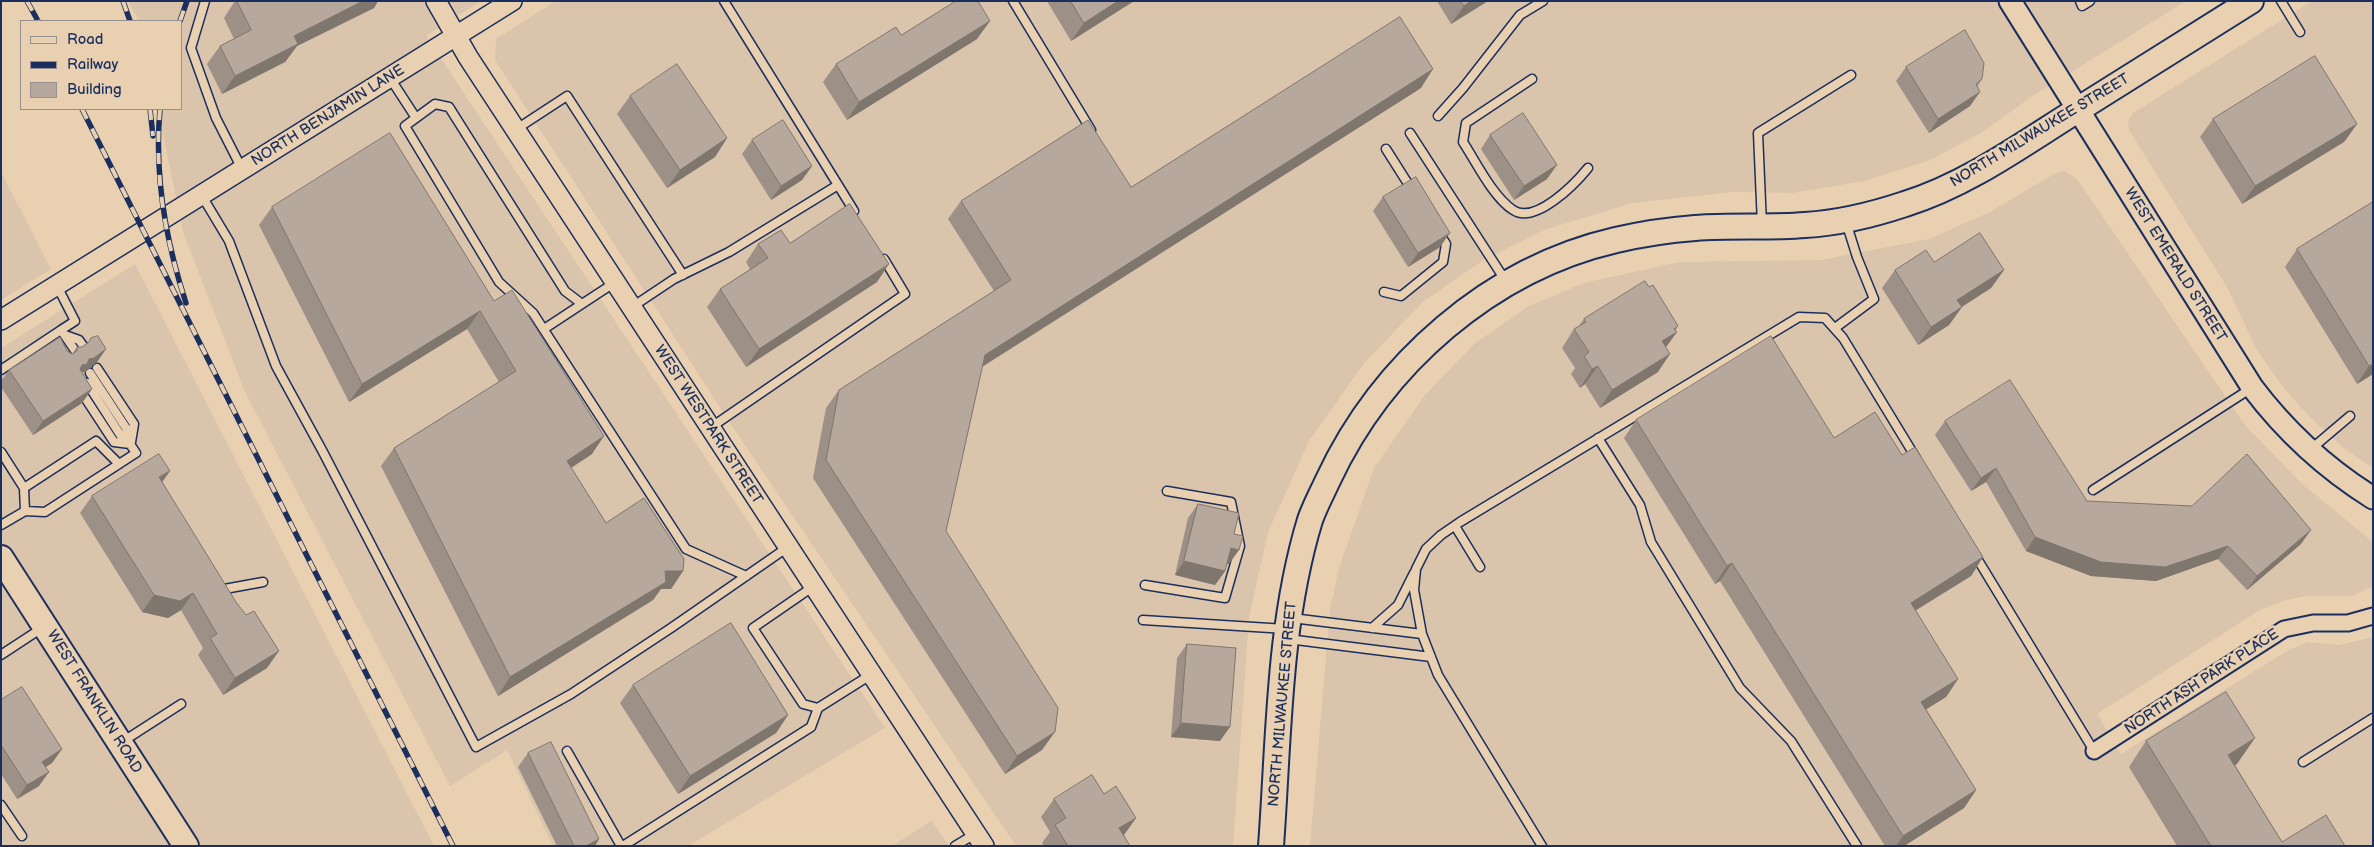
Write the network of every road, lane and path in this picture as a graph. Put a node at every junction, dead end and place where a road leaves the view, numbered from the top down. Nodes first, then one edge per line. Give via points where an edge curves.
1 (205, 1) edge
2 (436, 1) edge
3 (512, 1) edge
4 (724, 1) edge
5 (1013, 1) edge
6 (1543, 1) edge
7 (2010, 1) edge
8 (2080, 1) edge
9 (2090, 1) edge
10 (2250, 1) edge
11 (2281, 1) edge
12 (2300, 32) dead end
13 (454, 37) junction
14 (1852, 75) dead end
15 (390, 78) junction
16 (1532, 79) dead end
17 (2077, 110) junction
18 (1438, 116) dead end
19 (416, 118) junction
20 (515, 130) junction
21 (1410, 133) dead end
22 (1094, 135) edge
23 (1386, 149) dead end
24 (1588, 168) dead end
25 (243, 170) junction
26 (838, 185) junction
27 (202, 196) junction
28 (1416, 196) edge
29 (859, 218) edge
30 (1846, 220) junction
31 (1762, 227) junction
32 (1436, 228) edge
33 (879, 252) edge
34 (683, 275) junction
35 (615, 283) junction
36 (1508, 284) junction
37 (56, 286) junction
38 (1384, 292) dead end
39 (582, 304) junction
40 (631, 307) junction
41 (1, 320) edge
42 (1835, 328) junction
43 (544, 329) junction
44 (63, 332) junction
45 (84, 347) edge
46 (61, 349) edge
47 (73, 354) edge
48 (1, 370) edge
49 (76, 383) edge
50 (2252, 387) junction
51 (2350, 416) dead end
52 (710, 428) junction
53 (1598, 438) junction
54 (130, 444) junction
55 (1, 452) edge
56 (2309, 452) junction
57 (119, 464) junction
58 (1921, 466) edge
59 (24, 488) junction
60 (1167, 490) dead end
61 (2093, 490) dead end
62 (2373, 498) edge
63 (25, 511) junction
64 (1, 525) edge
65 (1455, 526) junction
66 (788, 547) junction
67 (1972, 551) edge
68 (1, 558) edge
69 (1480, 567) dead end
70 (1416, 569) junction
71 (746, 576) junction
72 (263, 582) dead end
73 (1145, 585) dead end
74 (814, 586) junction
75 (219, 590) edge
76 (2373, 616) edge
77 (1143, 620) dead end
78 (46, 626) junction
79 (1372, 628) junction
80 (1287, 629) junction
81 (1422, 634) junction
82 (1, 655) edge
83 (1431, 657) junction
84 (872, 674) junction
85 (181, 704) dead end
86 (818, 708) junction
87 (2373, 718) edge
88 (120, 744) junction
89 (2094, 750) joint
90 (567, 752) dead end
91 (2303, 762) dead end
92 (1, 805) edge
93 (22, 836) dead end
94 (980, 839) edge
95 (186, 846) edge
96 (622, 846) edge
97 (955, 846) edge
98 (1271, 846) edge
99 (1542, 846) edge
100 (1858, 846) edge

1 - 25 lane via 191,48 216,118
2 - 13 street, WEST WESTPARK STREET
3 - 13 street, NORTH BENJAMIN LANE
4 - 26 lane
5 - 22 lane
6 - 18 lane via 1520,15
7 - 17 main road, WEST EMERALD STREET
8 - 9 lane via 2082,6
10 - 17 main road, NORTH MILWAUKEE STREET
11 - 12 lane
13 - 15 street, NORTH BENJAMIN LANE
13 - 20 street, WEST WESTPARK STREET
14 - 31 lane via 1758,133
15 - 19 lane
15 - 25 street, NORTH BENJAMIN LANE
16 - 24 lane via 1466,122 1463,142 1502,200 1514,212 1531,213 1569,191
17 - 30 main road, NORTH MILWAUKEE STREET via 1994,162 1934,193
17 - 50 main road, WEST EMERALD STREET
19 - 39 lane via 436,104 449,107 565,291
19 - 43 lane via 405,126 489,266 499,282 533,313
20 - 34 lane via 567,96
20 - 35 street, WEST WESTPARK STREET
21 - 36 lane
23 - 28 lane
25 - 27 street, NORTH BENJAMIN LANE
26 - 29 lane
26 - 34 lane via 729,252
27 - 37 street, NORTH BENJAMIN LANE
27 - 71 lane via 229,241 276,366 476,748 571,694
30 - 31 main road, NORTH MILWAUKEE STREET
30 - 42 lane via 1874,300
31 - 36 main road, NORTH MILWAUKEE STREET via 1698,227 1611,242 1572,254
32 - 38 lane via 1446,244 1443,262 1401,296
33 - 52 lane via 905,294
34 - 40 lane
35 - 39 lane
35 - 40 street, WEST WESTPARK STREET
36 - 80 main road, NORTH MILWAUKEE STREET via 1447,326 1413,357 1355,430 1311,517
37 - 41 street, NORTH BENJAMIN LANE
37 - 44 lane via 75,320
39 - 43 lane
40 - 52 street, WEST WESTPARK STREET
42 - 53 lane via 1825,318 1799,316
42 - 58 lane
43 - 71 lane via 686,549
44 - 45 lane via 79,340
44 - 46 lane
44 - 47 lane
44 - 48 lane
49 - 54 lane via 114,442
50 - 56 main road, WEST EMERALD STREET
50 - 61 lane
51 - 56 lane
52 - 66 street, WEST WESTPARK STREET
53 - 65 lane
53 - 100 lane via 1640,505 1651,542 1740,688 1791,741
54 - 54 lane via 121,436 90,373 134,424
54 - 57 lane via 136,453
55 - 59 lane
56 - 62 main road, WEST EMERALD STREET
57 - 59 lane via 96,441
57 - 63 lane via 45,512
59 - 63 lane
60 - 73 lane via 1231,502 1240,546 1225,598
63 - 64 lane
65 - 69 lane
65 - 70 lane via 1426,549
66 - 71 lane
66 - 74 street, WEST WESTPARK STREET
67 - 89 lane
68 - 78 main road, WEST FRANKLIN ROAD
70 - 79 lane via 1398,605
70 - 81 lane via 1414,590
72 - 75 lane
74 - 84 street, WEST WESTPARK STREET
74 - 86 lane via 754,628 803,704
76 - 89 street, NORTH ASH PARK PLACE via 2348,623 2313,623 2284,629
77 - 80 lane
78 - 82 lane
78 - 88 main road, WEST FRANKLIN ROAD
79 - 80 lane
79 - 81 lane
80 - 83 lane via 1322,645
80 - 98 main road, NORTH MILWAUKEE STREET
81 - 83 lane
83 - 99 lane via 1438,675
84 - 86 lane
84 - 94 street, WEST WESTPARK STREET
85 - 88 lane
86 - 96 lane via 810,727
87 - 91 lane
88 - 95 main road, WEST FRANKLIN ROAD
90 - 96 lane
92 - 93 lane
94 - 97 lane

